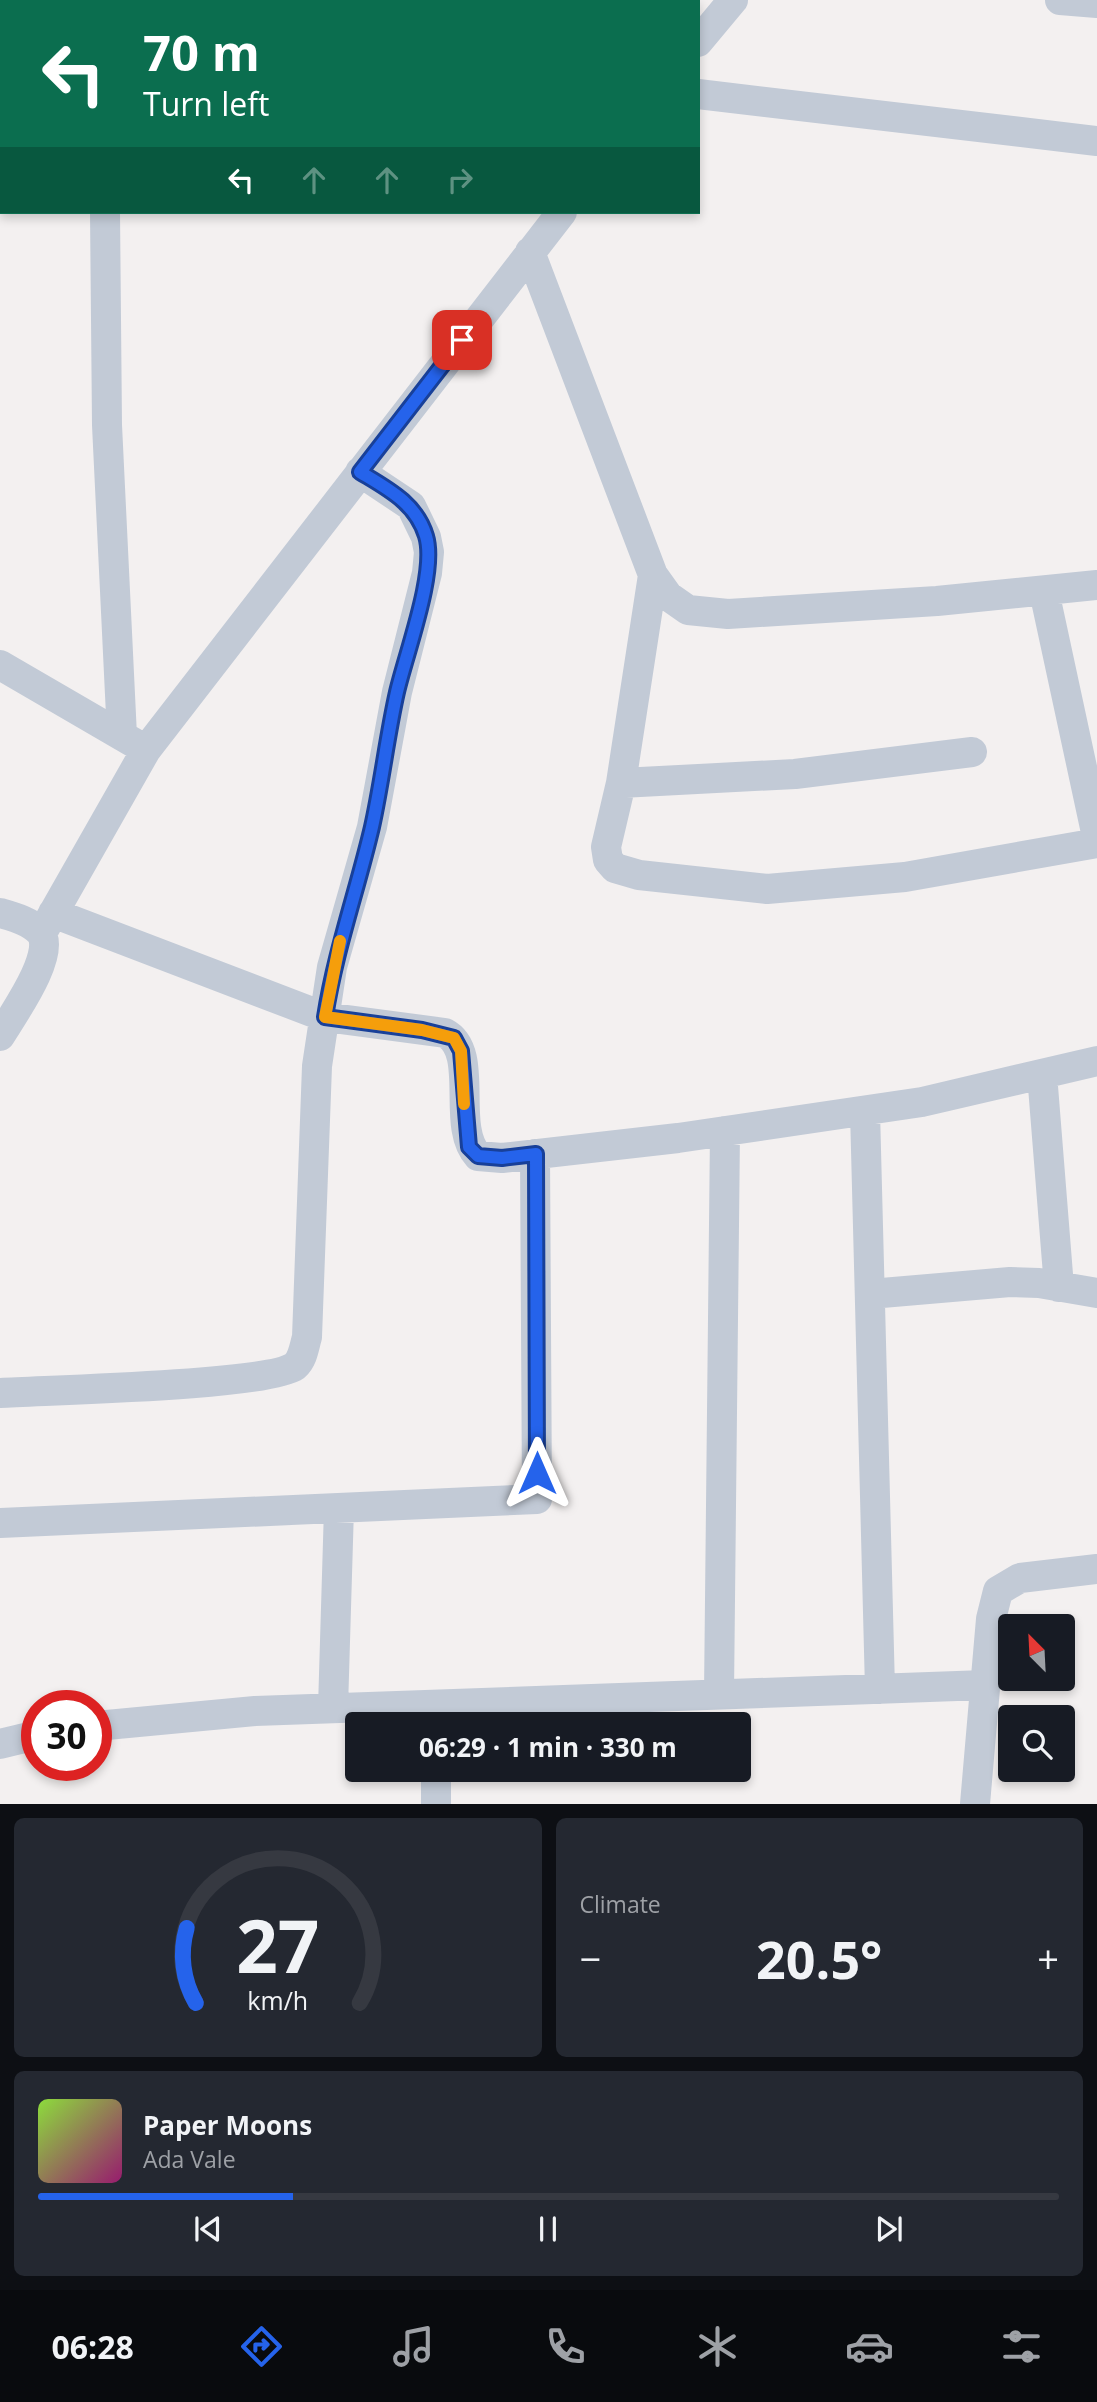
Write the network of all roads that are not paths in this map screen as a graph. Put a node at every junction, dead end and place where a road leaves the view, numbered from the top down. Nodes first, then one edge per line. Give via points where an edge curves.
1 (733, 0) edge
2 (1060, 0) edge
3 (1097, 3) edge
4 (701, 32) edge
5 (700, 94) edge
6 (1097, 141) edge
7 (105, 214) edge
8 (560, 214) edge
9 (530, 252) junction
10 (360, 472) junction
11 (653, 575) junction
12 (1097, 586) edge
13 (1044, 591) junction
14 (0, 665) edge
15 (134, 743) junction
16 (972, 752) dead end
17 (621, 783) junction
18 (1097, 837) edge
19 (1097, 843) edge
20 (0, 913) edge
21 (47, 923) junction
22 (325, 1017) junction
23 (0, 1035) edge
24 (1097, 1061) edge
25 (1042, 1074) junction
26 (865, 1111) junction
27 (725, 1131) junction
28 (536, 1154) junction
29 (1059, 1287) junction
30 (1097, 1293) edge
31 (870, 1294) junction
32 (0, 1393) edge
33 (339, 1508) junction
34 (0, 1522) edge
35 (1097, 1569) edge
36 (985, 1685) junction
37 (880, 1689) junction
38 (719, 1694) junction
39 (333, 1707) junction
40 (407, 1712) edge
41 (465, 1712) edge
42 (112, 1724) edge
43 (21, 1739) edge
44 (0, 1744) edge
45 (436, 1782) edge
46 (436, 1804) edge
47 (975, 1804) edge

1 - 4 street
2 - 3 street
5 - 6 street
7 - 15 street via 107,425
8 - 9 street
9 - 10 street
9 - 11 street
10 - 15 street
10 - 22 street via 411,506 429,552 372,827 332,967
11 - 13 street via 668,596 688,610 727,614
11 - 17 street
12 - 13 street
13 - 18 street
14 - 15 street
15 - 21 street
16 - 17 street via 795,774
17 - 19 street via 606,847 608,860 615,868 639,875 767,889 905,877
20 - 21 street
21 - 22 street
21 - 23 street via 46,947 36,976
22 - 28 street via 433,1031 454,1038 461,1051 469,1147 478,1156
22 - 32 street via 317,1066 307,1337 297,1364 284,1372 229,1380
24 - 25 street
25 - 26 street
25 - 29 street
26 - 27 street
26 - 31 street
27 - 28 street
27 - 38 street
28 - 33 street via 537,1499
29 - 30 street
29 - 31 street via 1010,1282
31 - 37 street
33 - 34 street
33 - 39 street
35 - 36 street via 1020,1578 998,1591
36 - 37 street
36 - 47 street
37 - 38 street
38 - 41 street
39 - 40 street
39 - 42 street
43 - 44 street
45 - 46 street

